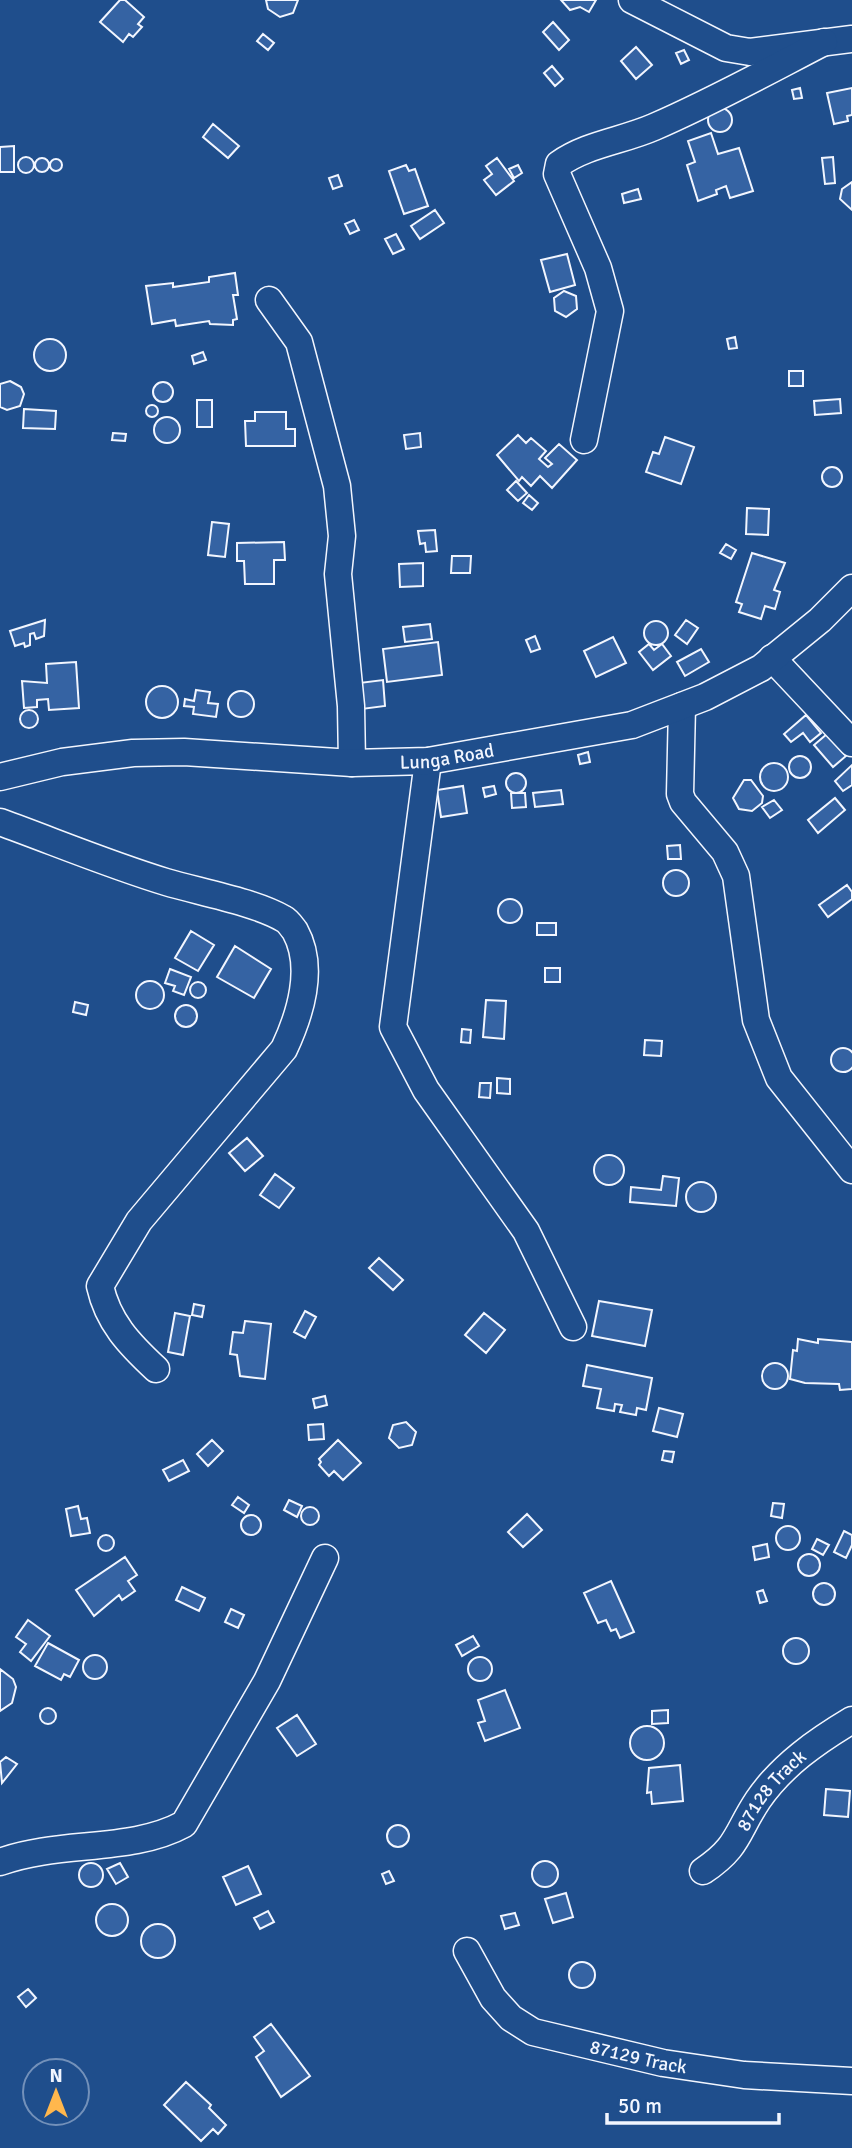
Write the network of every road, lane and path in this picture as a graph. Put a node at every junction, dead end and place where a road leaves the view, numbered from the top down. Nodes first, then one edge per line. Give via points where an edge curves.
1 (632, 0) edge
2 (852, 39) edge
3 (824, 42) junction
4 (269, 300) dead end
5 (584, 440) dead end
6 (852, 588) edge
7 (772, 658) junction
8 (682, 706) junction
9 (852, 743) edge
10 (428, 761) junction
11 (352, 763) junction
12 (0, 777) edge
13 (0, 822) edge
14 (852, 1170) edge
15 (573, 1327) dead end
16 (156, 1369) dead end
17 (325, 1558) dead end
18 (852, 1720) edge
19 (0, 1862) edge
20 (703, 1871) dead end
21 (467, 1951) dead end
22 (852, 2081) edge

1 - 3 street via 726,48 750,52
2 - 3 street
3 - 5 street via 658,126 584,149 559,164 558,174 598,268 610,312
4 - 11 street via 299,342 337,486 342,536 338,575
6 - 7 street, Lunga Road
7 - 8 street, Lunga Road via 761,668
7 - 9 street
8 - 10 street, Lunga Road via 632,725
8 - 14 street via 680,794 725,852 736,876 756,1020 779,1078
10 - 11 street, Lunga Road
10 - 15 street via 393,1027 426,1090 526,1231
11 - 12 street, Lunga Road via 133,753 62,762
13 - 16 street via 286,920 301,947 305,976 284,1049 139,1221 100,1286 104,1303 126,1342
17 - 19 street via 267,1681 184,1824 162,1836 27,1852
18 - 20 street, 87128 Track via 817,1740 785,1769 759,1799 727,1854
21 - 22 street, 87129 Track via 493,1998 511,2018 533,2032 663,2063 744,2075

